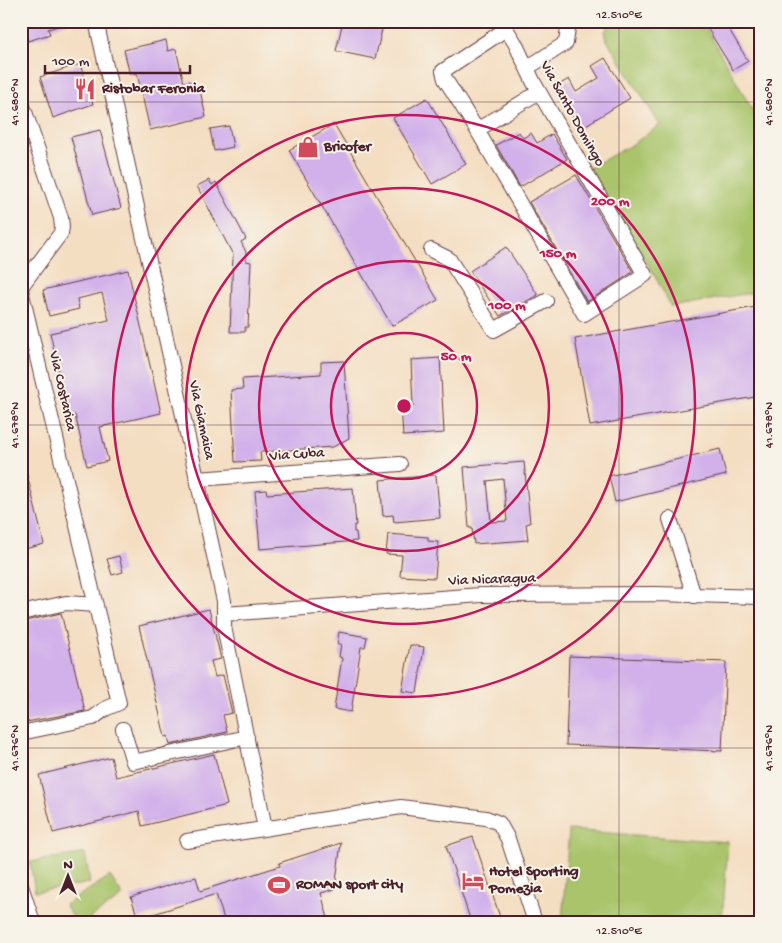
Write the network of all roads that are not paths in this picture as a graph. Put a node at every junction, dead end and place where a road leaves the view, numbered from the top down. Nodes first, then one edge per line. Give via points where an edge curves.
1 (96, 21) edge
2 (569, 21) edge
3 (504, 25) edge
4 (527, 68) junction
5 (539, 92) junction
6 (22, 102) edge
7 (477, 130) junction
8 (431, 250) dead end
9 (546, 301) dead end
10 (400, 464) dead end
11 (197, 479) junction
12 (670, 518) dead end
13 (694, 596) junction
14 (761, 597) edge
15 (96, 605) junction
16 (21, 613) edge
17 (224, 614) junction
18 (123, 729) dead end
19 (21, 733) edge
20 (246, 737) junction
21 (265, 828) junction
22 (187, 841) dead end
23 (21, 886) edge
24 (34, 922) edge
25 (535, 922) edge

1 - 11 street, Via Giamaica
2 - 4 street via 566,43
3 - 4 street, Via Santo Domingo
3 - 7 street via 443,72
4 - 5 street, Via Santo Domingo
5 - 7 street
5 - 7 street, Via Santo Domingo via 645,275 584,314
6 - 15 street, Via Costarica via 62,227 21,290
8 - 9 street via 449,259 494,330
10 - 11 street, Via Cuba
11 - 17 street, Via Giamaica via 224,601
12 - 13 street
13 - 14 street, Via Nicaragua
13 - 17 street, Via Nicaragua via 481,595
15 - 16 street via 66,603
15 - 19 street, Via Costarica via 119,704 93,718
17 - 20 street, Via Giamaica
18 - 20 street via 133,762
20 - 21 street, Via Giamaica
21 - 22 street
21 - 25 street via 401,807 493,820 503,828 508,839
23 - 24 street

